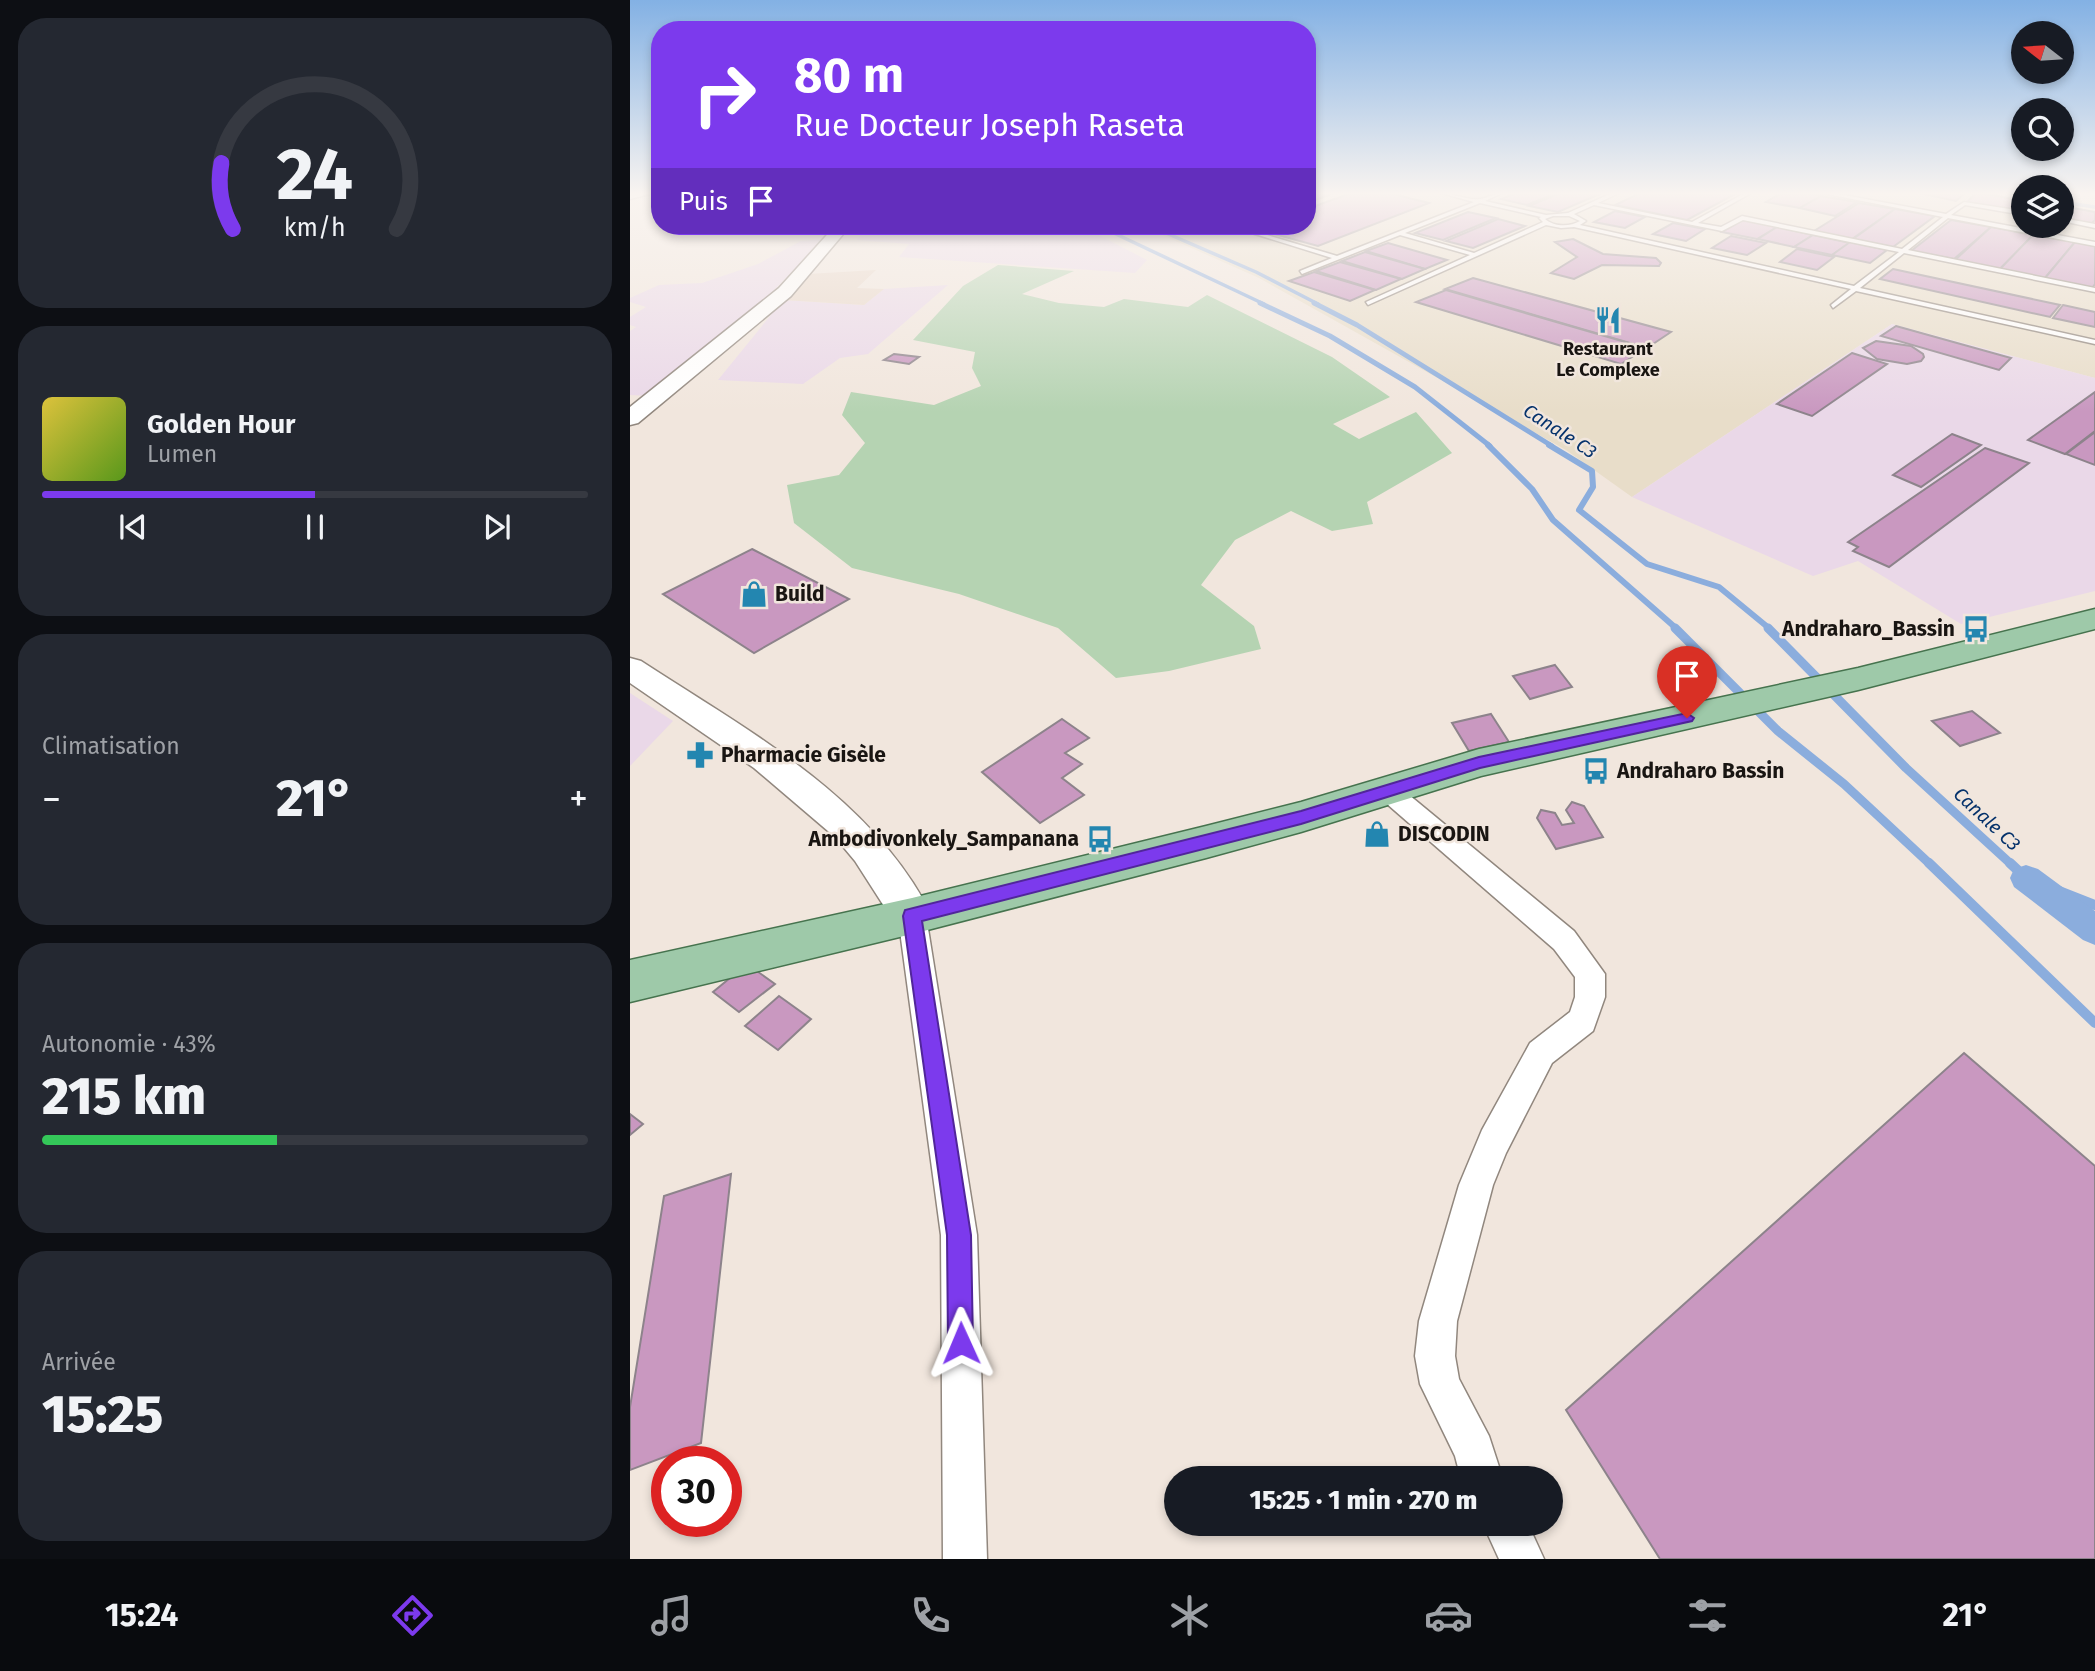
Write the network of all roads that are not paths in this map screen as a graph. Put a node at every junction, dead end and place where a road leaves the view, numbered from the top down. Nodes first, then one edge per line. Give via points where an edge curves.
1 (808, 266) edge
2 (1318, 266) edge
3 (1451, 266) edge
4 (1753, 266) edge
5 (1885, 266) edge
6 (1979, 266) edge
7 (1302, 272) dead end
8 (1857, 289) junction
9 (2095, 290) edge
10 (1368, 303) dead end
11 (1833, 306) dead end
12 (2095, 342) edge
13 (630, 418) edge
14 (2095, 619) edge
15 (630, 668) edge
16 (1388, 790) junction
17 (912, 916) junction
18 (630, 981) edge
19 (1478, 1466) edge
20 (1511, 1536) edge
21 (965, 1559) edge
22 (1522, 1559) edge

1 - 13 main road via 785,292
2 - 7 lane
3 - 10 lane
4 - 8 lane
5 - 8 lane
6 - 9 lane
8 - 11 lane
8 - 12 lane
14 - 16 main road via 1858,679 1479,763
15 - 17 main road via 766,759 830,811 868,851
16 - 17 main road via 1254,830
16 - 19 street via 1564,940 1590,974 1590,997 1582,1021 1541,1054 1494,1142 1476,1185 1438,1321 1435,1356 1440,1384
17 - 18 main road
17 - 21 street via 959,1235
20 - 22 street

